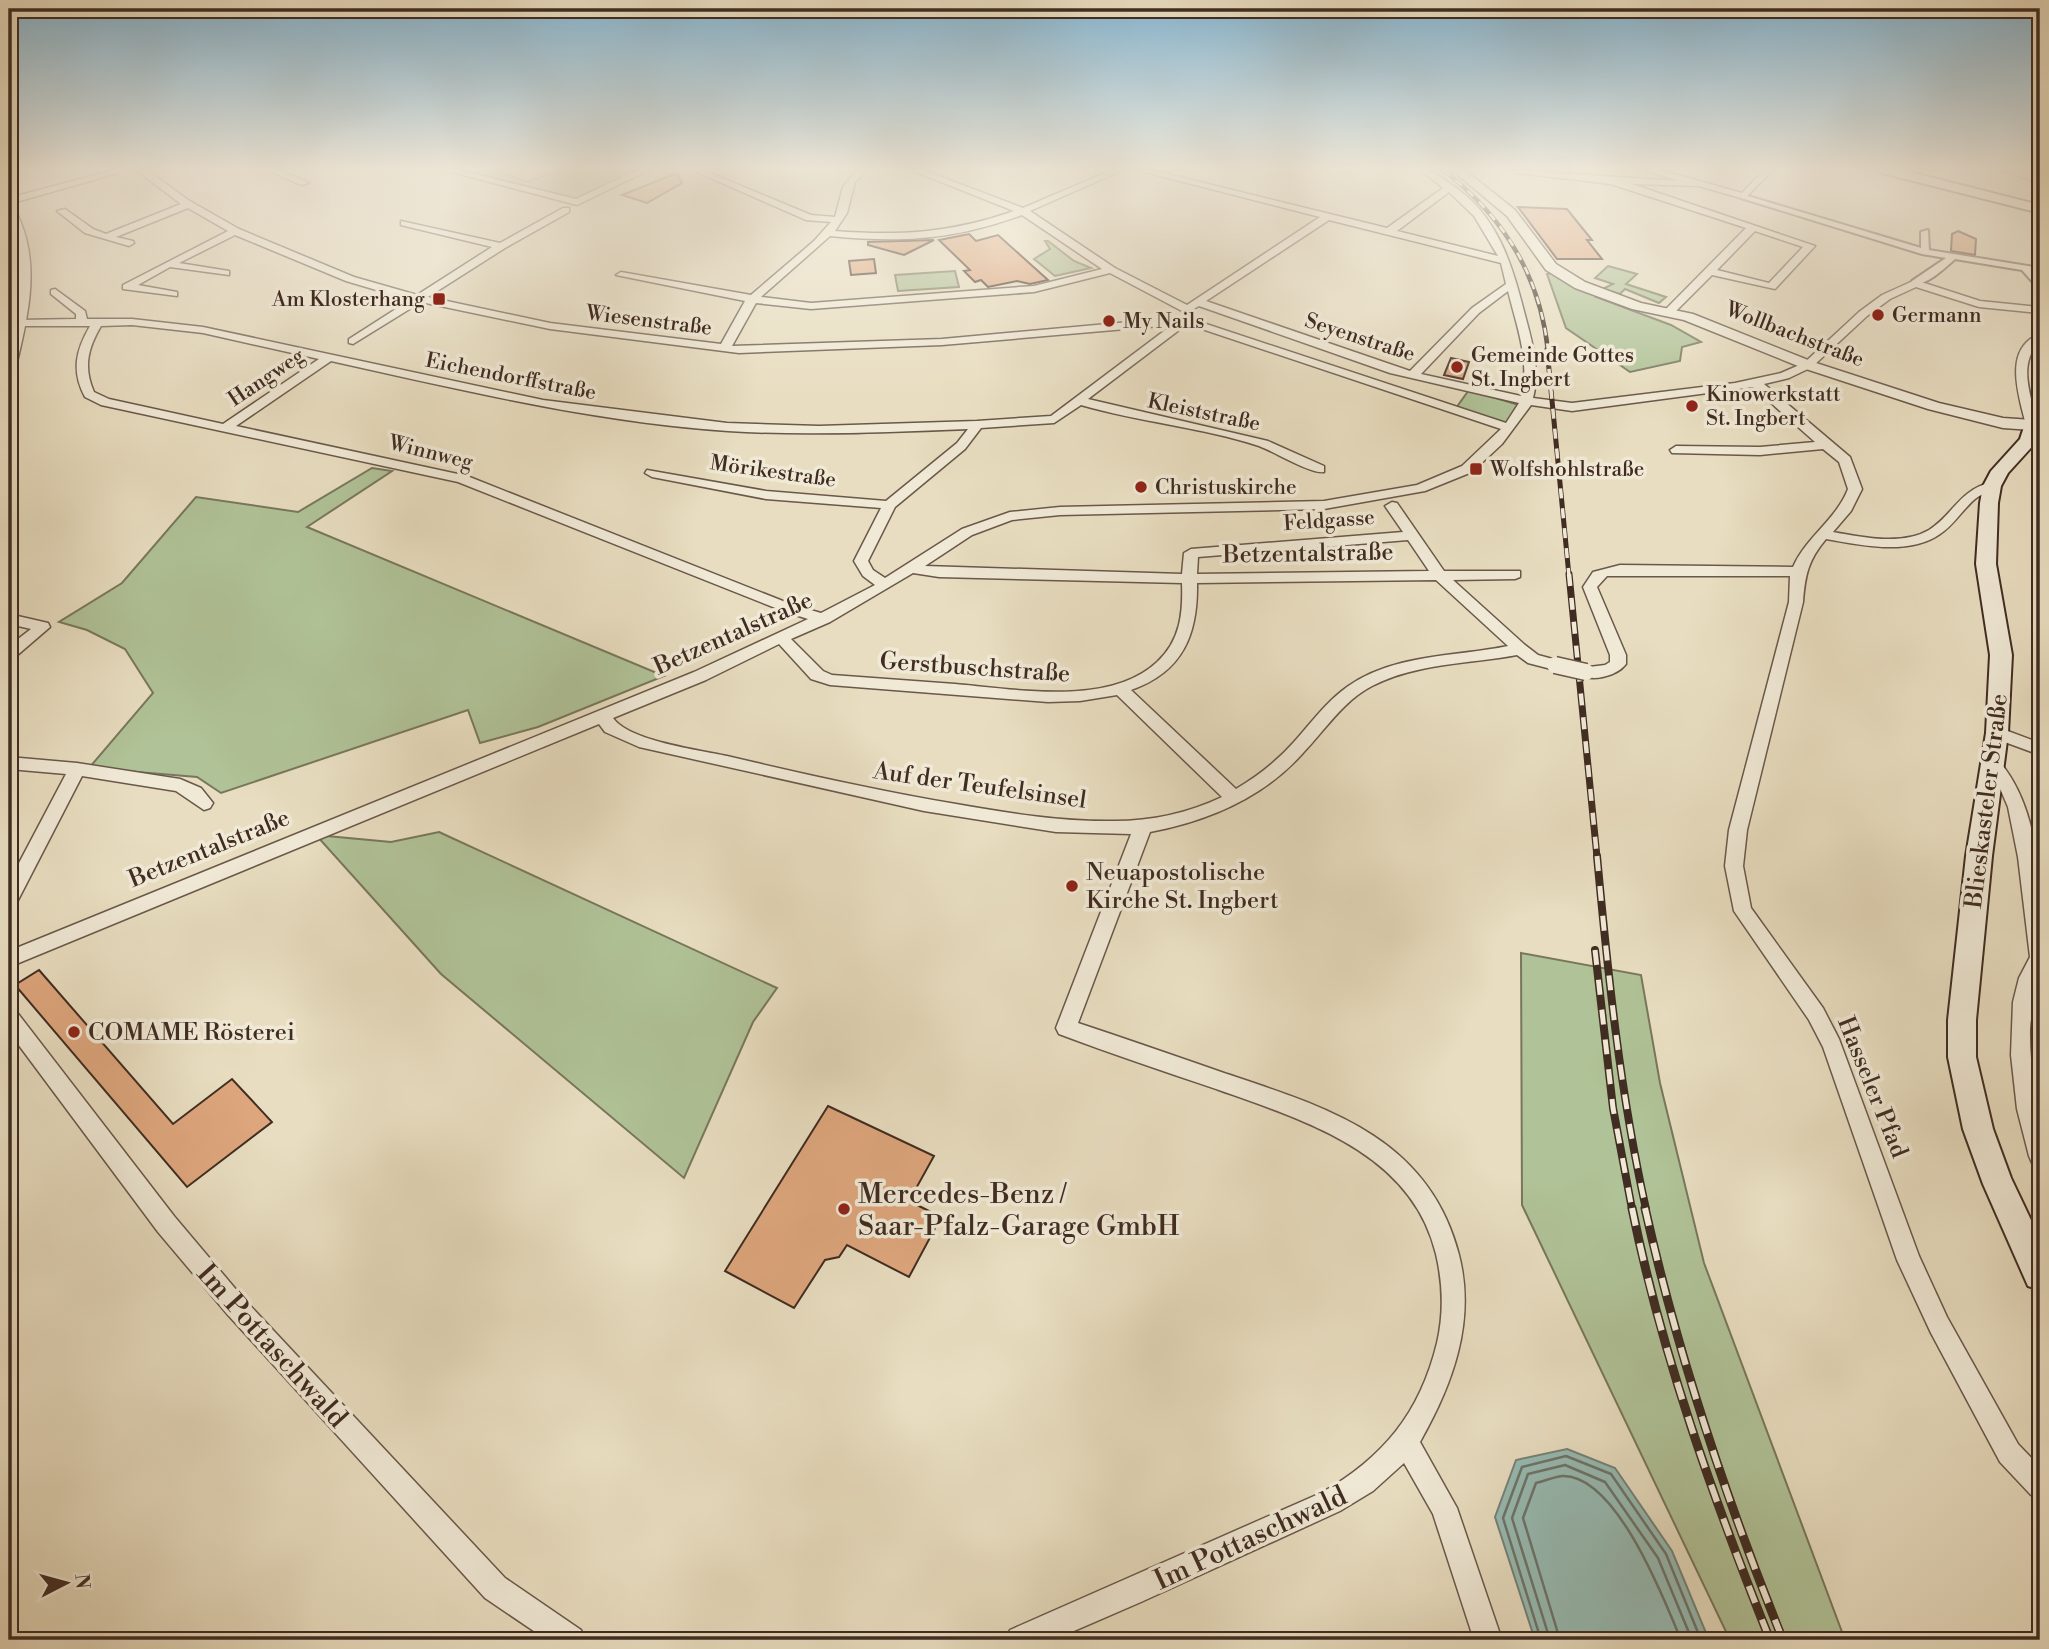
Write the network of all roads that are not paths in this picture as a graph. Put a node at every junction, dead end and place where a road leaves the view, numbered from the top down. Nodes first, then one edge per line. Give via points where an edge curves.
1 (21, 247) edge
2 (203, 247) edge
3 (273, 247) edge
4 (499, 247) edge
5 (813, 247) edge
6 (1077, 247) edge
7 (1283, 247) edge
8 (1446, 247) edge
9 (1498, 247) edge
10 (1534, 247) edge
11 (1734, 247) edge
12 (1808, 247) edge
13 (1912, 247) edge
14 (1925, 247) edge
15 (1925, 251) junction
16 (1952, 257) junction
17 (1506, 261) junction
18 (168, 264) junction
19 (2026, 269) junction
20 (1111, 270) junction
21 (2040, 270) edge
22 (1710, 271) junction
23 (225, 273) dead end
24 (621, 275) dead end
25 (1915, 283) junction
26 (1512, 285) junction
27 (2040, 285) edge
28 (55, 292) dead end
29 (173, 294) dead end
30 (416, 298) junction
31 (753, 299) junction
32 (1200, 303) junction
33 (2040, 310) edge
34 (1669, 312) junction
35 (1185, 314) junction
36 (82, 321) junction
37 (98, 321) junction
38 (19, 323) junction
39 (2040, 337) edge
40 (353, 341) dead end
41 (723, 349) junction
42 (329, 357) junction
43 (9, 362) edge
44 (1808, 365) junction
45 (1413, 375) junction
46 (1758, 384) junction
47 (1078, 400) junction
48 (1526, 401) junction
49 (978, 425) junction
50 (2036, 425) edge
51 (225, 428) junction
52 (1509, 428) junction
53 (1825, 445) junction
54 (1676, 450) dead end
55 (1319, 469) dead end
56 (652, 473) dead end
57 (1992, 486) junction
58 (889, 505) junction
59 (1392, 506) dead end
60 (1412, 535) junction
61 (1825, 535) junction
62 (910, 568) junction
63 (1798, 572) junction
64 (1515, 574) dead end
65 (1440, 576) junction
66 (1191, 578) junction
67 (886, 585) junction
68 (825, 619) junction
69 (9, 620) edge
70 (783, 639) junction
71 (1520, 649) junction
72 (9, 654) edge
73 (1120, 688) junction
74 (603, 717) junction
75 (1997, 733) junction
76 (2040, 749) edge
77 (1991, 762) junction
78 (9, 763) edge
79 (77, 769) junction
80 (1234, 798) junction
81 (204, 803) dead end
82 (1143, 827) junction
83 (9, 899) edge
84 (9, 958) edge
85 (2040, 959) edge
86 (9, 1017) edge
87 (2040, 1156) edge
88 (2040, 1274) edge
89 (1406, 1442) junction
90 (2040, 1486) edge
91 (571, 1640) edge
92 (1020, 1640) edge
93 (1488, 1640) edge

1 - 38 street via 25,270
2 - 18 street
3 - 30 street, Wiesenstraße via 350,279
4 - 30 street
5 - 31 street
6 - 20 street
7 - 32 street
8 - 17 street
9 - 17 street
10 - 34 street, Wollbachstraße via 1560,273 1580,285 1620,301
11 - 22 street
12 - 22 street via 1771,287
13 - 15 street
14 - 15 street
15 - 16 street
16 - 19 street
16 - 25 street
17 - 26 street
18 - 23 street
18 - 29 street via 127,287
19 - 21 street
19 - 27 street
20 - 31 street via 992,294 811,306
20 - 35 street
22 - 34 street
24 - 31 street
25 - 33 street via 1979,304
25 - 44 street, Seyenstraße via 1863,314
26 - 45 street via 1478,309
26 - 48 street via 1529,353
28 - 36 street via 81,313
30 - 40 street
30 - 41 street, Wiesenstraße via 562,328
31 - 41 street
32 - 35 street
32 - 45 street, Seyenstraße
34 - 44 street, Wollbachstraße
35 - 41 street, Wiesenstraße via 942,342
35 - 47 street, Eichendorffstraße
35 - 52 street, Wiesenstraße
36 - 37 street, Eichendorffstraße
36 - 38 street, Eichendorffstraße
37 - 42 street, Eichendorffstraße via 203,330
37 - 51 street, Winnweg via 79,370 89,394 106,402
38 - 43 street
39 - 50 street via 2026,349 2020,363
42 - 49 street, Eichendorffstraße via 543,404 714,426 819,430
42 - 51 street, Hangweg
44 - 46 street, Seyenstraße
44 - 50 street, Wollbachstraße via 1951,411
45 - 48 street, Seyenstraße
46 - 48 street, Seyenstraße via 1588,406
46 - 53 street
47 - 49 street, Eichendorffstraße via 1054,419
47 - 55 street, Kleiststraße via 1255,442
48 - 52 street
49 - 58 street via 961,446
50 - 57 main road, Blieskasteler Straße
51 - 68 street, Winnweg via 462,479
52 - 62 street via 1467,469 1420,488 1295,508 1060,511 1010,516 967,532
53 - 54 street via 1760,451
53 - 61 street via 1845,460 1855,489
56 - 58 street, Mörikestraße via 766,495
57 - 61 street via 1976,491 1936,531 1922,538 1865,540
57 - 75 main road, Blieskasteler Straße via 1986,564 2001,655
58 - 67 street via 860,561
59 - 60 street
60 - 65 street
60 - 66 street, Feldgasse via 1193,551
61 - 63 street
62 - 66 street, Betzentalstraße
62 - 67 street, Betzentalstraße
63 - 71 street, bridge via 1620,570 1599,574 1590,587 1619,659 1615,667 1586,672 1533,659
63 - 90 street, Hasseler Pfad via 1796,602 1738,830 1737,890 1743,911 1816,1014 1832,1045 1909,1260 1971,1387 2009,1452
64 - 65 street, Betzentalstraße
65 - 66 street, Betzentalstraße
65 - 71 street
66 - 73 street, Gerstbuschstraße via 1188,621 1181,641 1162,665
67 - 68 street, Betzentalstraße
68 - 70 street, Betzentalstraße
69 - 72 street via 43,627
70 - 73 street, Gerstbuschstraße via 817,675 830,680 1054,697
70 - 74 street, Betzentalstraße
71 - 80 street, Auf der Teufelsinsel via 1409,668 1364,684 1323,718 1272,773
73 - 80 street
74 - 82 street, Auf der Teufelsinsel via 611,729 639,741 847,790 1010,819
74 - 84 street, Betzentalstraße
75 - 76 street
75 - 77 main road, Blieskasteler Straße
77 - 85 street via 2008,785 2024,833
77 - 88 main road, Blieskasteler Straße via 1962,1020 1962,1057 1978,1129
78 - 79 street
79 - 81 street via 180,785
79 - 83 street
80 - 82 street, Auf der Teufelsinsel via 1183,819
82 - 89 street, Im Pottaschwald via 1066,1028 1311,1112 1388,1158 1415,1184 1448,1245 1455,1295 1453,1321 1425,1408
85 - 87 street via 2025,986 2021,1011 2026,1092
86 - 91 street, Im Pottaschwald via 166,1224 236,1307 495,1588
89 - 92 street, Im Pottaschwald via 1379,1470 1341,1497
89 - 93 street via 1444,1508

